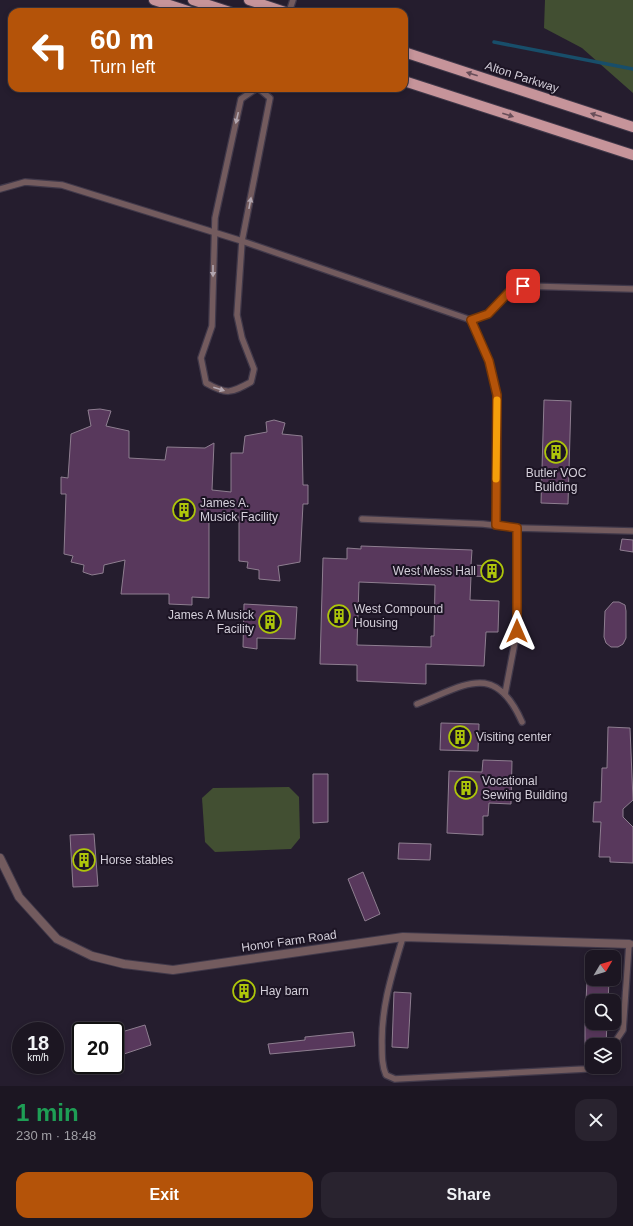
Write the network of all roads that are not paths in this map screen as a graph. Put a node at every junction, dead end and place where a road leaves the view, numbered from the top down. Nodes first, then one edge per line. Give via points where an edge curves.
1 (154, 0) edge
2 (193, 0) edge
3 (249, 0) edge
4 (179, 8) edge
5 (218, 8) edge
6 (273, 8) edge
7 (408, 53) edge
8 (408, 82) edge
9 (251, 92) edge
10 (262, 92) edge
11 (633, 127) edge
12 (633, 155) edge
13 (0, 189) edge
14 (213, 232) junction
15 (242, 241) junction
16 (633, 289) edge
17 (471, 320) junction
18 (362, 519) dead end
19 (496, 525) junction
20 (517, 528) junction
21 (633, 531) edge
22 (505, 694) junction
23 (417, 704) dead end
24 (522, 722) dead end
25 (0, 858) edge
26 (403, 937) junction
27 (631, 944) edge
28 (617, 1038) edge
29 (585, 1069) edge

1 - 4 main road
2 - 5 main road
3 - 6 main road
11 -> 7 main road, Alton Parkway
8 -> 12 main road
9 -> 14 lane via 241,99
15 -> 10 lane via 270,98
13 - 14 lane via 25,182 62,185
14 - 15 lane
14 -> 15 lane via 212,326 201,358 206,383 219,391 233,392 251,382 254,369 242,338 237,315
15 - 17 lane
16 - 17 lane via 523,286 509,292 488,314
17 - 19 lane via 489,361 497,395
18 - 19 lane
19 - 20 lane
20 - 21 lane
20 - 22 lane via 517,631
22 - 23 lane via 497,686 477,682
22 - 24 lane via 514,704
25 - 26 street, Honor Farm Road via 19,897 57,938 92,956 124,964 173,970
26 - 27 street, Honor Farm Road
26 - 29 lane via 386,992 382,1024 382,1067 386,1076 395,1079
27 - 28 lane via 622,1030

